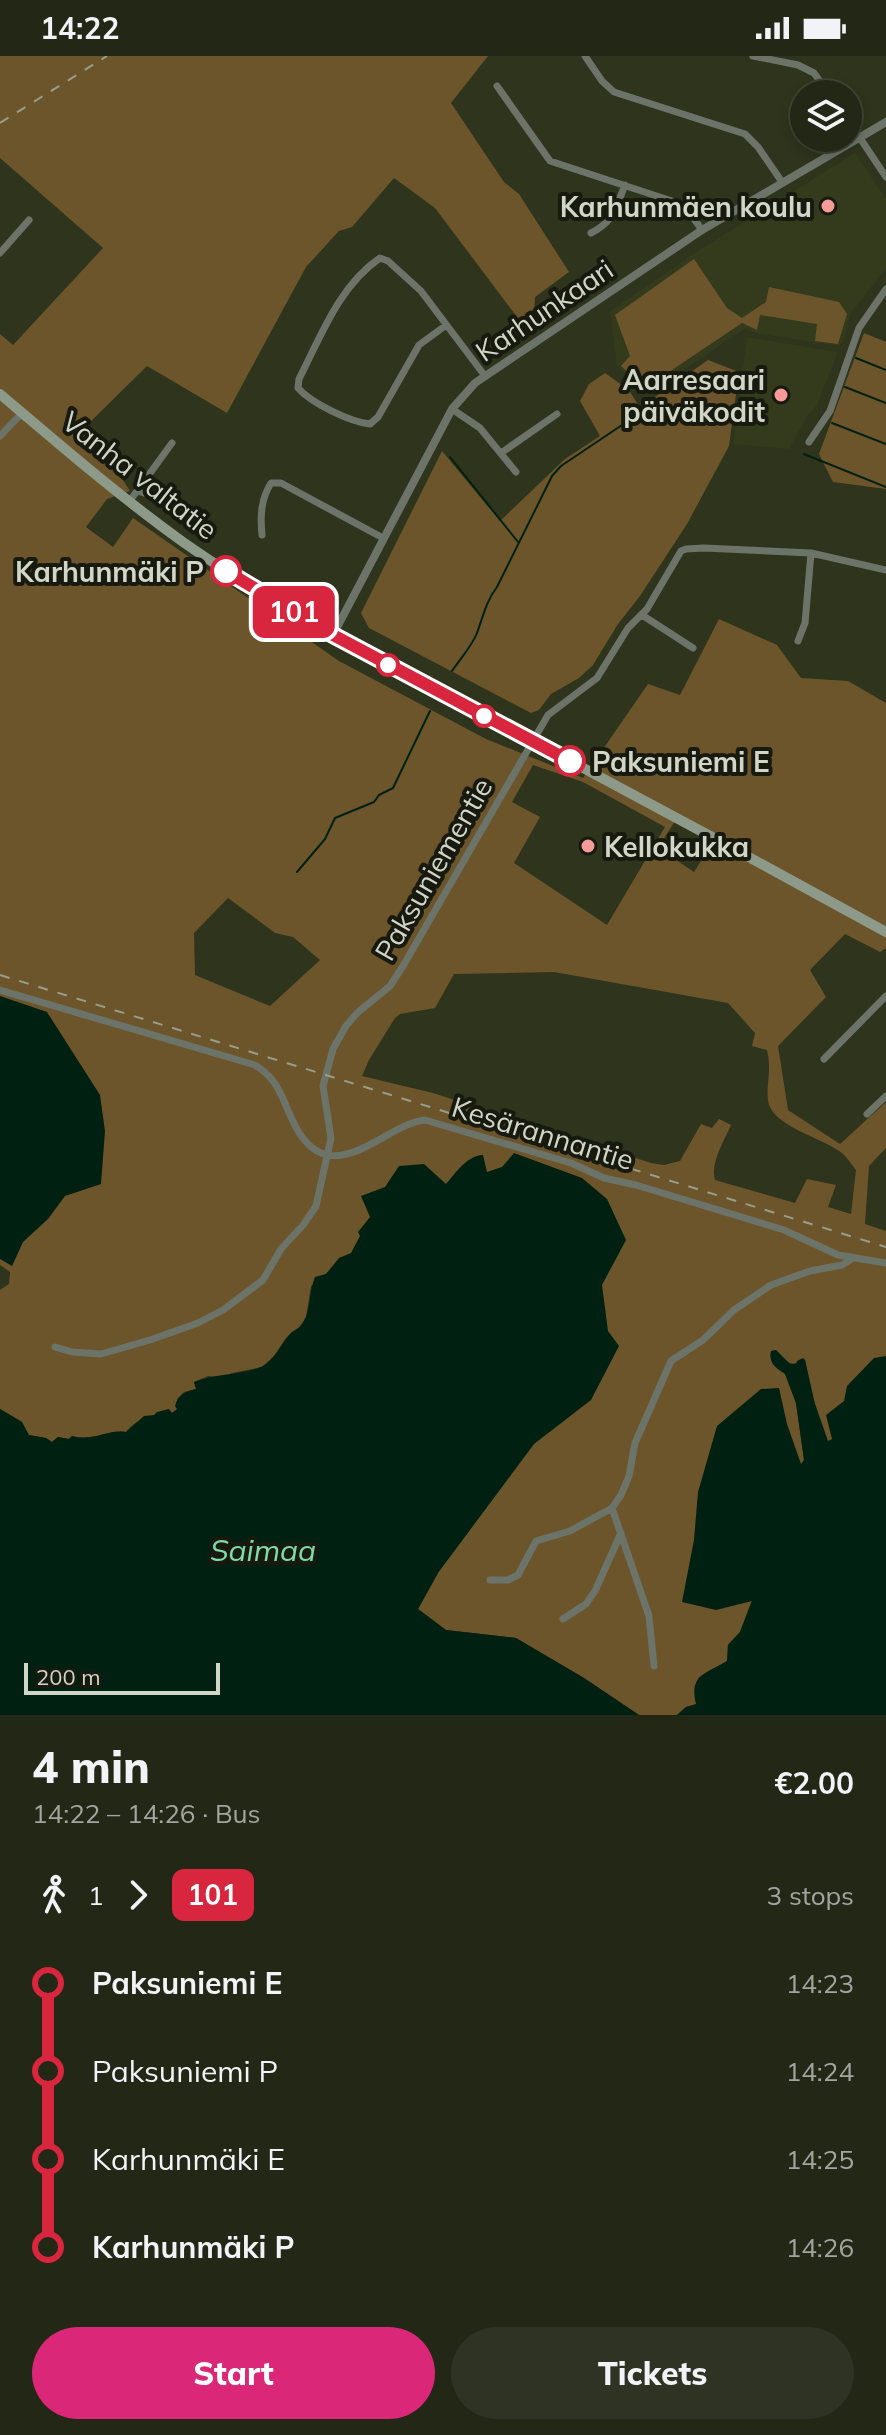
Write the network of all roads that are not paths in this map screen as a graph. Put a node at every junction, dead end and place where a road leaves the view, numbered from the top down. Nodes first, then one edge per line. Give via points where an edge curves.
1 (585, 56) edge
2 (753, 56) edge
3 (819, 80) edge
4 (497, 86) dead end
5 (886, 122) edge
6 (862, 134) edge
7 (862, 141) edge
8 (832, 152) edge
9 (886, 177) edge
10 (782, 182) junction
11 (625, 185) junction
12 (29, 220) dead end
13 (702, 230) junction
14 (591, 233) dead end
15 (0, 253) edge
16 (886, 289) edge
17 (445, 326) junction
18 (485, 376) junction
19 (0, 394) edge
20 (452, 409) junction
21 (22, 413) junction
22 (557, 414) dead end
23 (0, 436) edge
24 (809, 442) dead end
25 (172, 443) dead end
26 (501, 453) junction
27 (516, 472) dead end
28 (138, 491) junction
29 (129, 502) junction
30 (180, 505) dead end
31 (262, 535) dead end
32 (383, 538) junction
33 (811, 553) junction
34 (886, 570) edge
35 (642, 615) junction
36 (333, 635) junction
37 (798, 641) dead end
38 (693, 648) dead end
39 (533, 742) junction
40 (886, 932) edge
41 (0, 990) edge
42 (886, 996) edge
43 (824, 1059) dead end
44 (886, 1096) edge
45 (867, 1114) dead end
46 (328, 1154) junction
47 (853, 1258) junction
48 (886, 1263) edge
49 (55, 1347) dead end
50 (612, 1508) junction
51 (621, 1533) junction
52 (490, 1580) dead end
53 (563, 1619) dead end
54 (654, 1666) dead end

1 - 10 street via 614,92 745,134
2 - 3 street via 798,65
4 - 11 street via 550,161
5 - 6 street, Karhunkaari
7 - 9 street
8 - 10 street, Karhunkaari
10 - 13 street, Karhunkaari
11 - 13 street via 684,205
11 - 14 street via 612,218
12 - 15 street
13 - 18 street, Karhunkaari
16 - 24 street via 859,328 830,411
17 - 17 street via 421,291 380,258 339,301 298,388 330,409 370,424 419,345
17 - 18 street
18 - 20 street, Karhunkaari
19 - 21 main road, Vanha valtatie
20 - 26 street via 474,422
20 - 32 street, Karhunkaari
21 - 23 street
21 - 29 main road, Vanha valtatie
22 - 26 street
25 - 28 street
26 - 27 street
28 - 29 street
28 - 30 street
29 - 36 main road, Vanha valtatie via 239,579
31 - 32 street via 264,493 271,483 281,483
32 - 36 street, Karhunkaari
33 - 34 street
33 - 35 street, Paksuniementie via 686,549
33 - 37 street via 805,623
35 - 38 street
35 - 39 street, Paksuniementie via 597,678 548,715
36 - 39 main road, Vanha valtatie
39 - 40 main road, Vanha valtatie
39 - 46 street, Paksuniementie via 390,986 357,1013 339,1038 323,1086 330,1126
41 - 46 street via 255,1065 273,1079 301,1136
42 - 43 street
44 - 45 street
46 - 47 street, Kesärannantie via 357,1152 403,1125 425,1120 784,1230
46 - 49 street, Paksuniementie via 316,1206 304,1224 263,1280 223,1310 101,1354
47 - 48 street, Kesärannantie
47 - 50 street via 771,1285 671,1361
50 - 51 street
50 - 52 street via 570,1531 536,1541 514,1578
51 - 53 street via 595,1591
51 - 54 street via 649,1616

